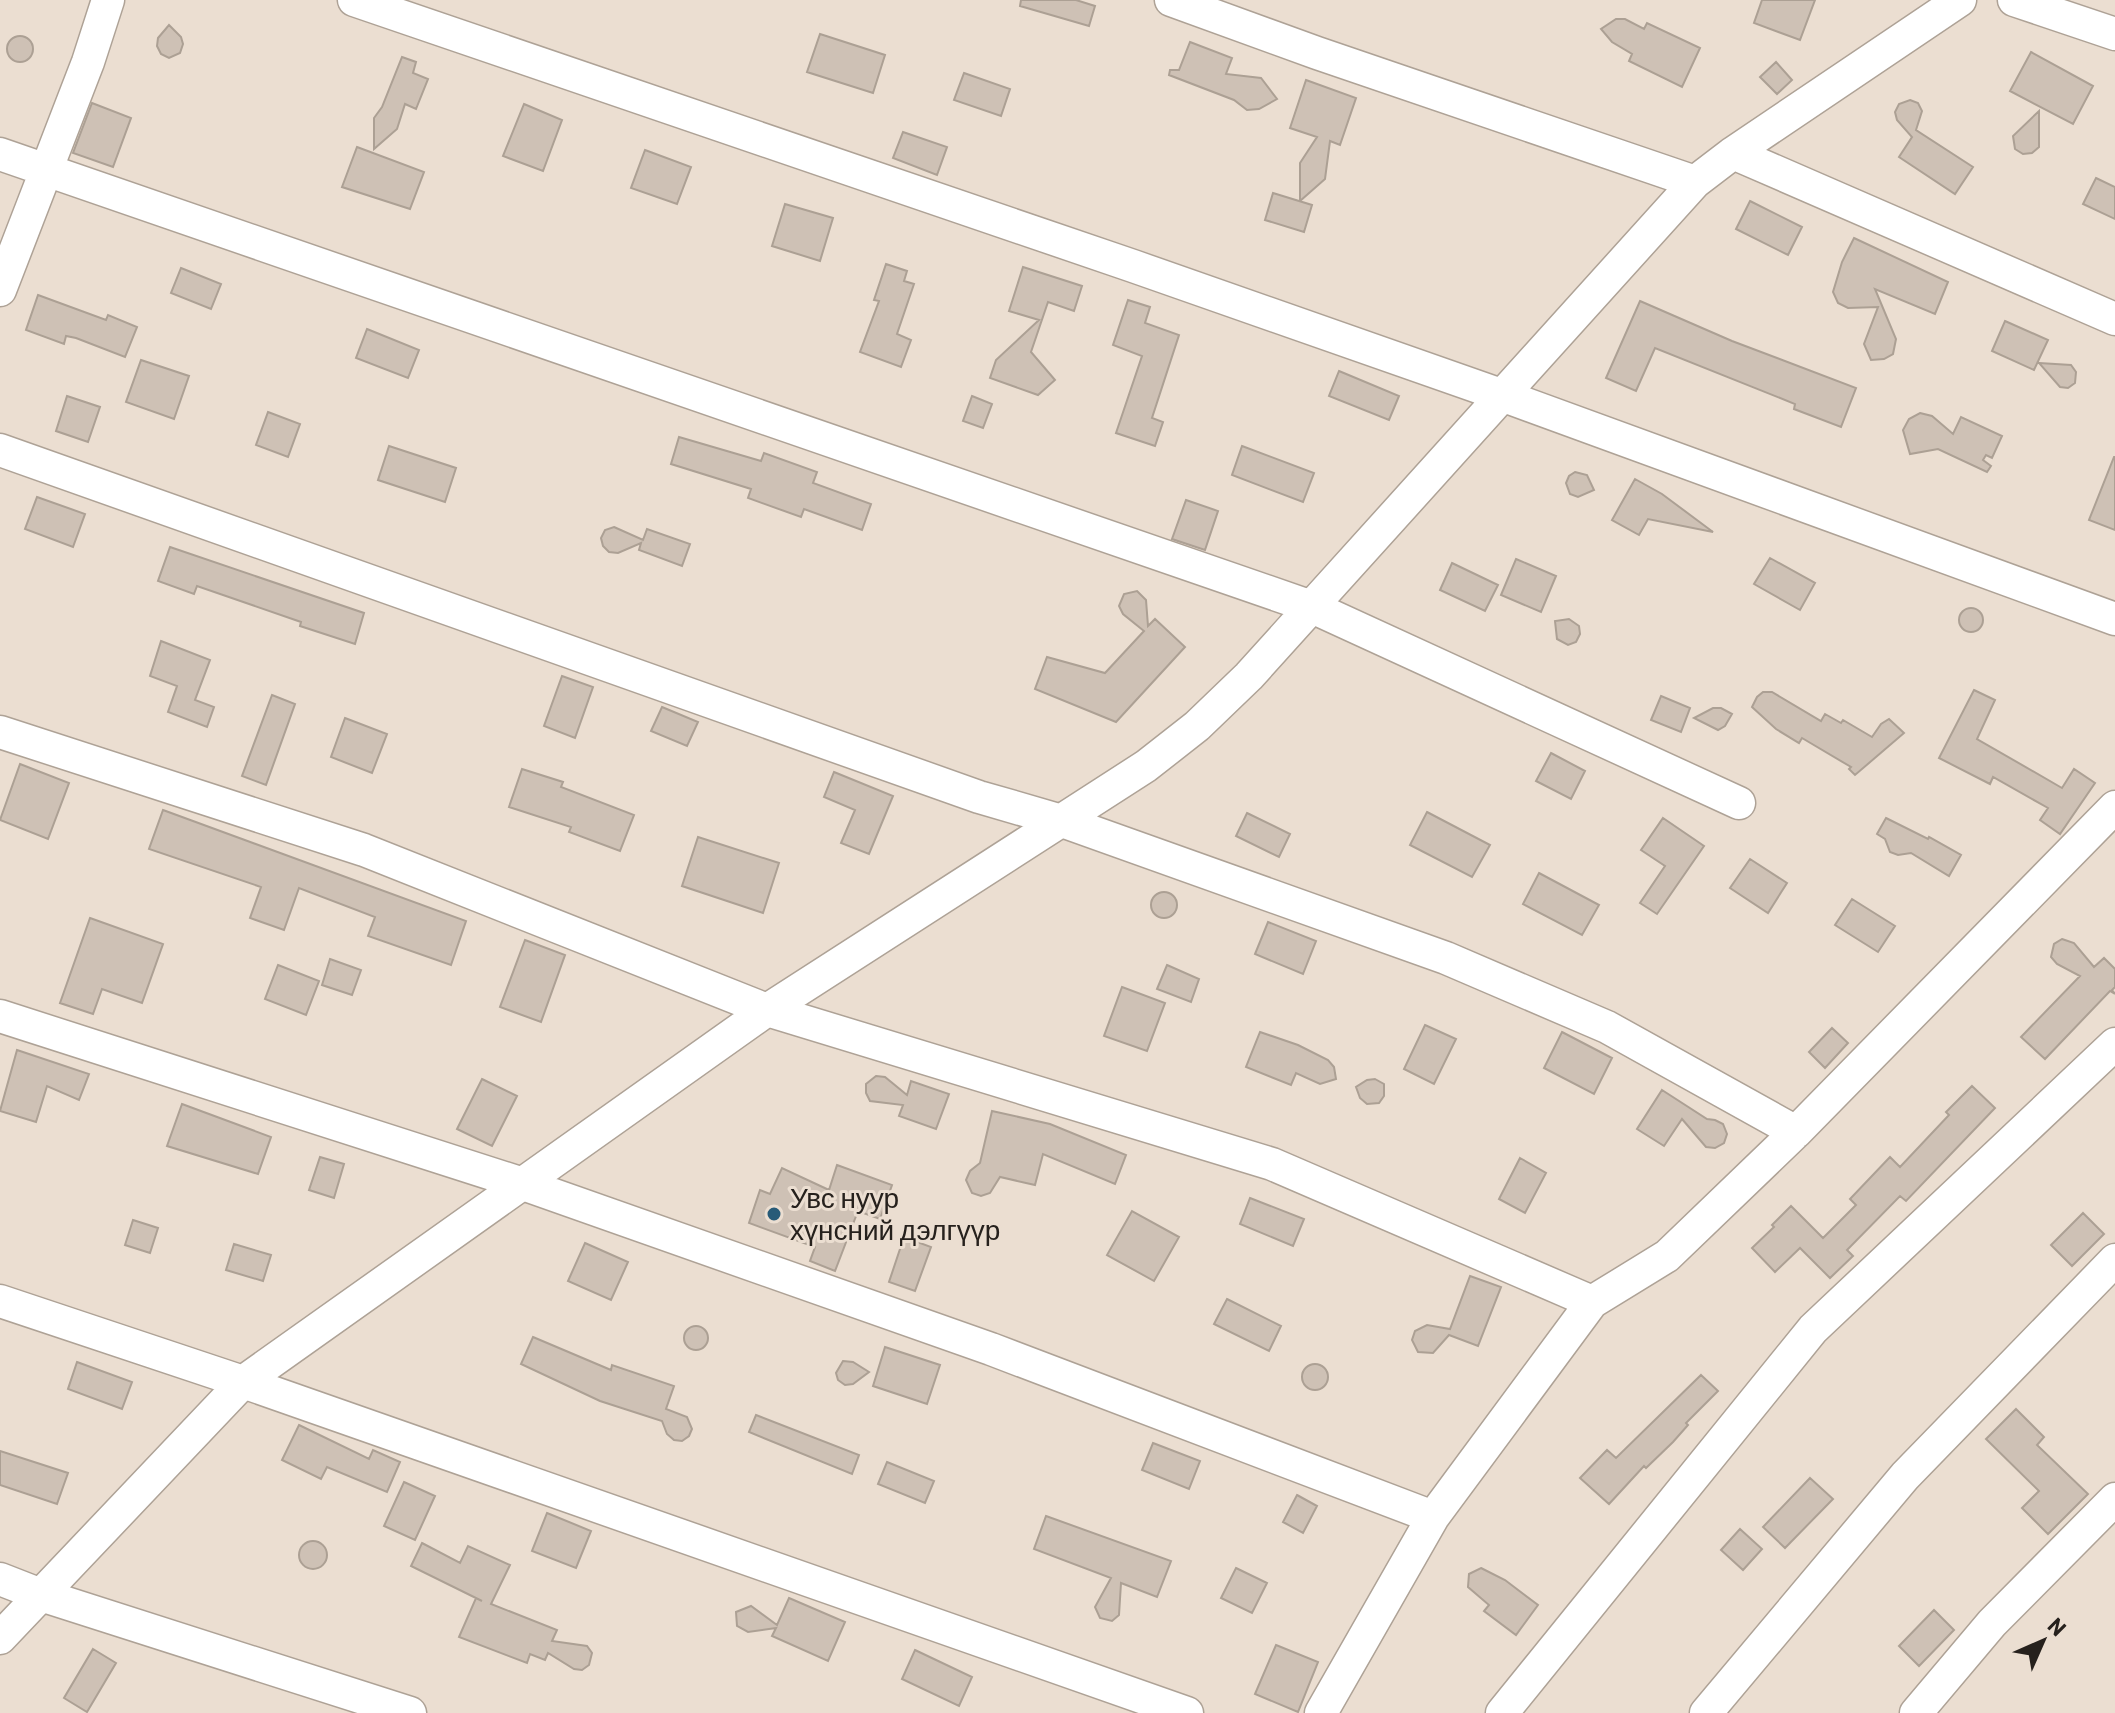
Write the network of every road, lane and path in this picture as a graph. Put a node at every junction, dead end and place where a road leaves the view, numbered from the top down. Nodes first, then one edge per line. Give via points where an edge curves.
1 (108, 0) edge
2 (354, 0) edge
3 (1171, 0) edge
4 (1960, 0) edge
5 (2014, 0) edge
6 (2115, 34) edge
7 (1733, 153) junction
8 (0, 154) edge
9 (46, 169) junction
10 (1695, 182) junction
11 (0, 290) edge
12 (2115, 319) edge
13 (1504, 396) junction
14 (0, 450) edge
15 (1312, 607) junction
16 (2115, 619) edge
17 (0, 732) edge
18 (1739, 803) dead end
19 (2115, 807) edge
20 (1062, 821) junction
21 (767, 1010) junction
22 (0, 1016) edge
23 (2115, 1044) edge
24 (1796, 1132) junction
25 (520, 1183) junction
26 (2115, 1260) edge
27 (0, 1301) edge
28 (1592, 1302) junction
29 (243, 1382) junction
30 (2115, 1499) edge
31 (1433, 1517) junction
32 (0, 1579) edge
33 (41, 1595) junction
34 (0, 1638) edge
35 (410, 1713) edge
36 (1187, 1713) edge
37 (1321, 1713) edge
38 (1502, 1713) edge
39 (1706, 1713) edge
40 (1916, 1713) edge

1 - 9 street
2 - 13 street
3 - 10 street
4 - 7 street
5 - 6 street
7 - 10 street
7 - 12 street
8 - 9 street
9 - 11 street
9 - 15 street
10 - 13 street
13 - 15 street
13 - 16 street
14 - 20 street via 979,797
15 - 18 street
15 - 20 street via 1197,726
17 - 21 street via 364,850
19 - 24 street
20 - 21 street
20 - 24 street via 1446,958 1607,1027
21 - 25 street
21 - 28 street via 1272,1164
22 - 25 street
23 - 38 street via 1813,1329
24 - 28 street via 1667,1256
25 - 29 street
25 - 31 street via 991,1349
26 - 39 street via 1905,1476
27 - 29 street
28 - 31 street
29 - 33 street
29 - 36 street
30 - 40 street via 1992,1623
31 - 37 street
32 - 33 street
33 - 34 street
33 - 35 street

